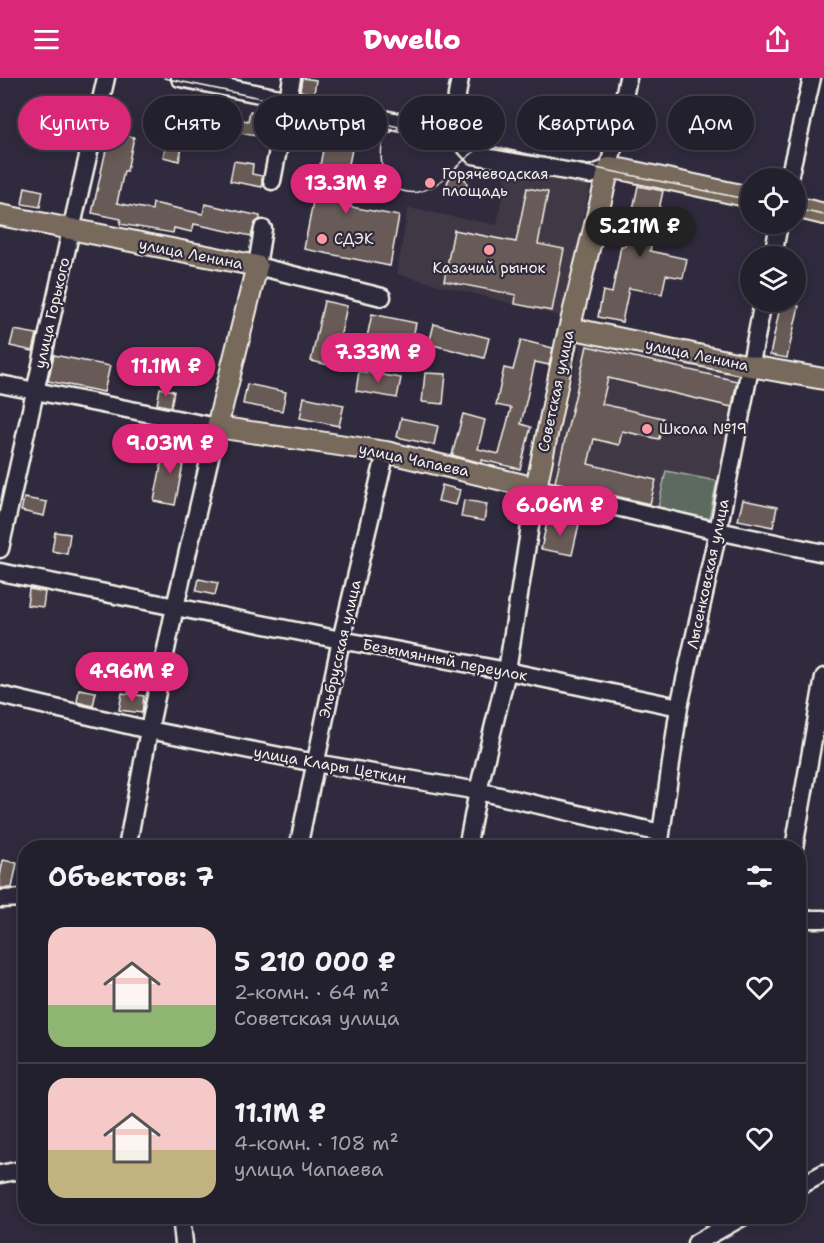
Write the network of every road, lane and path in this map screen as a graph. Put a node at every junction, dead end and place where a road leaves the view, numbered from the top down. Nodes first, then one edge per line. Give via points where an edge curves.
1 (106, 78) edge
2 (180, 78) edge
3 (292, 78) edge
4 (460, 78) edge
5 (628, 78) edge
6 (812, 78) edge
7 (269, 96) edge
8 (290, 96) edge
9 (457, 96) edge
10 (279, 150) edge
11 (468, 150) edge
12 (609, 168) junction
13 (791, 168) edge
14 (272, 181) dead end
15 (740, 195) edge
16 (806, 210) edge
17 (824, 214) edge
18 (0, 215) edge
19 (262, 229) dead end
20 (71, 230) junction
21 (256, 266) junction
22 (382, 297) dead end
23 (761, 312) edge
24 (570, 328) junction
25 (750, 366) junction
26 (824, 379) edge
27 (0, 384) edge
28 (35, 392) junction
29 (217, 427) junction
30 (386, 452) junction
31 (536, 488) junction
32 (718, 531) junction
33 (0, 549) edge
34 (824, 554) edge
35 (0, 572) edge
36 (175, 607) junction
37 (341, 640) junction
38 (507, 671) junction
39 (824, 677) edge
40 (0, 695) edge
41 (679, 707) junction
42 (149, 730) junction
43 (315, 763) junction
44 (478, 791) junction
45 (128, 840) edge
46 (300, 840) edge
47 (468, 840) edge
48 (660, 840) edge
49 (795, 840) edge
50 (18, 898) edge
51 (0, 899) edge
52 (806, 919) edge
53 (824, 919) edge
54 (18, 1171) edge
55 (0, 1174) edge
56 (823, 1175) edge
57 (806, 1183) edge
58 (182, 1224) edge
59 (730, 1224) edge
60 (184, 1243) edge
61 (696, 1243) edge

1 - 20 street, улица Горького
2 - 7 street
3 - 8 street
4 - 9 street
5 - 12 street, Советская улица
6 - 13 street
10 - 14 street
11 - 12 street via 473,155 590,175
12 - 15 main road
12 - 24 main road, Советская улица
16 - 17 main road
18 - 20 main road, улица Ленина
19 - 21 street
20 - 21 main road, улица Ленина
20 - 28 street, улица Горького
21 - 22 street, улица Ленина
21 - 29 main road
23 - 25 street, Лысенковская улица
24 - 25 main road, улица Ленина
24 - 31 main road, Советская улица
25 - 26 main road, улица Ленина
25 - 32 street, Лысенковская улица
27 - 28 street, улица Чапаева
28 - 29 street, улица Чапаева
28 - 33 street, улица Горького
29 - 30 main road, улица Чапаева
29 - 36 street
30 - 31 main road, улица Чапаева
30 - 37 street, Эльбрусская улица
31 - 32 street, улица Чапаева
31 - 38 street, Советская улица
32 - 34 street, улица Чапаева
32 - 41 street, Лысенковская улица
35 - 36 street, Безымянный переулок
36 - 37 street, Безымянный переулок
36 - 42 street
37 - 38 street, Безымянный переулок
37 - 43 street, Эльбрусская улица
38 - 41 street, Безымянный переулок
38 - 44 street, Советская улица
39 - 49 street
40 - 42 street, улица Клары Цеткин
41 - 48 street, Лысенковская улица
42 - 43 street, улица Клары Цеткин
42 - 45 street
43 - 44 street, улица Клары Цеткин
43 - 46 street, Эльбрусская улица
44 - 47 street, Советская улица
44 - 48 street, улица Клары Цеткин
50 - 51 street
52 - 53 street
54 - 55 street
56 - 57 street
58 - 60 street
59 - 61 street

